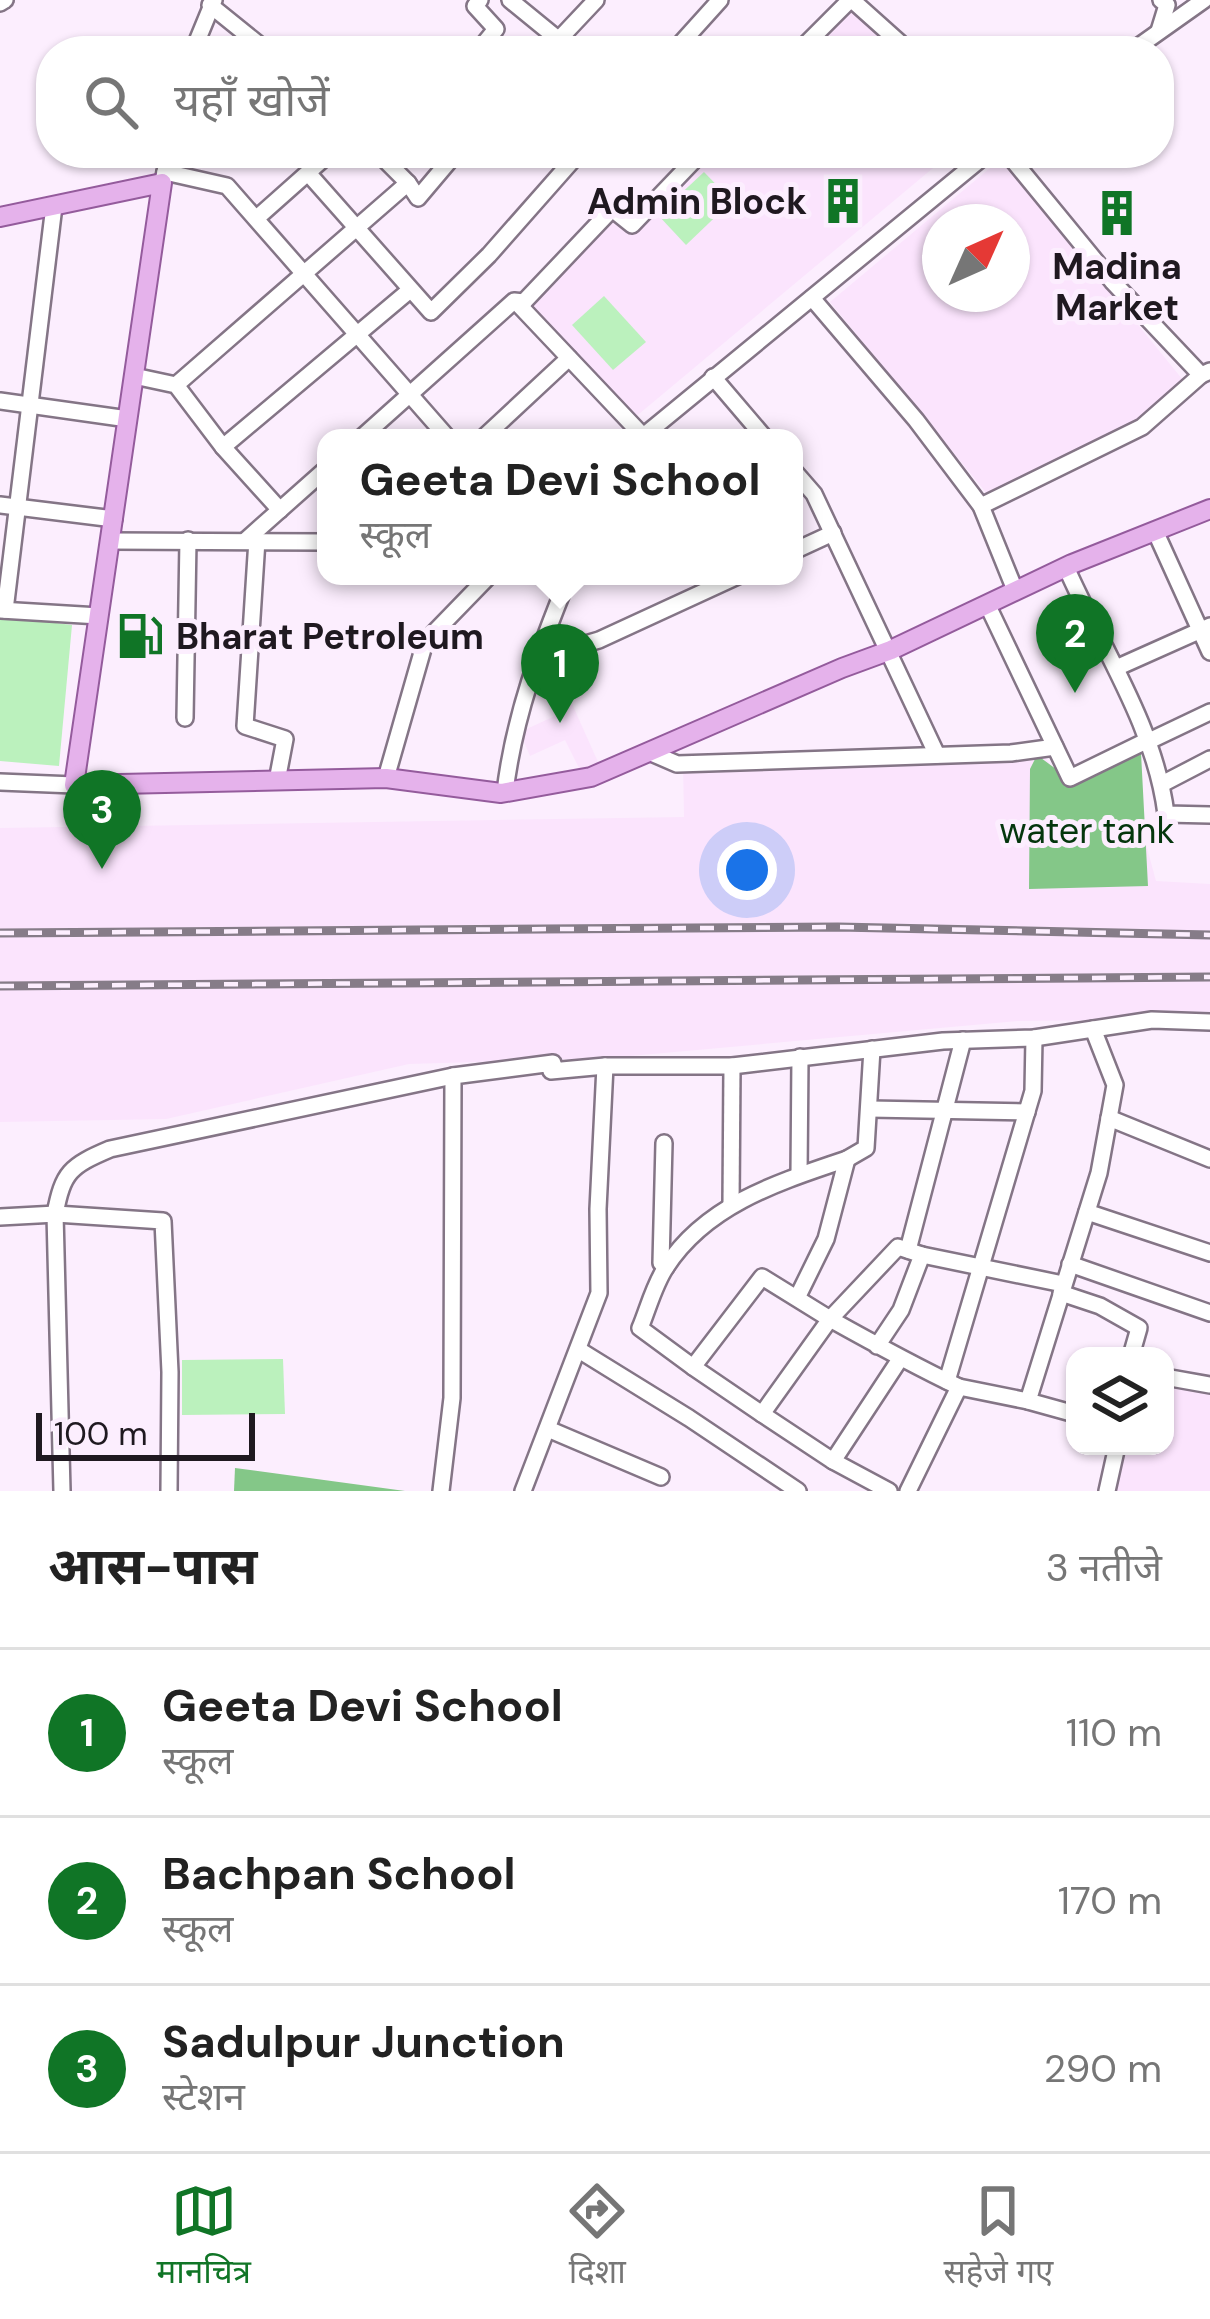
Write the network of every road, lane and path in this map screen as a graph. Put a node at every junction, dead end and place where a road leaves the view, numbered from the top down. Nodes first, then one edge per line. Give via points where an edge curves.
1 (480, 0) edge
2 (596, 0) edge
3 (721, 0) edge
4 (851, 0) edge
5 (1162, 0) edge
6 (1204, 0) edge
7 (513, 1) edge
8 (212, 2) edge
9 (1160, 31) junction
10 (199, 36) edge
11 (250, 36) edge
12 (490, 36) edge
13 (546, 36) edge
14 (562, 36) edge
15 (688, 36) edge
16 (814, 36) edge
17 (892, 36) edge
18 (1153, 36) edge
19 (166, 168) edge
20 (314, 168) edge
21 (396, 168) edge
22 (443, 168) edge
23 (566, 168) edge
24 (687, 168) edge
25 (970, 168) edge
26 (1019, 168) edge
27 (308, 173) junction
28 (164, 178) junction
29 (408, 183) junction
30 (54, 206) junction
31 (0, 217) edge
32 (258, 218) junction
33 (355, 230) junction
34 (306, 273) junction
35 (410, 290) junction
36 (812, 298) junction
37 (524, 302) junction
38 (358, 334) junction
39 (569, 358) junction
40 (1206, 373) edge
41 (134, 376) junction
42 (713, 377) junction
43 (176, 385) junction
44 (410, 395) junction
45 (0, 401) edge
46 (28, 404) junction
47 (128, 419) junction
48 (371, 429) edge
49 (440, 429) edge
50 (492, 429) edge
51 (635, 429) edge
52 (651, 429) edge
53 (757, 429) edge
54 (223, 447) junction
55 (317, 477) edge
56 (803, 481) edge
57 (8, 506) edge
58 (981, 506) junction
59 (1210, 509) edge
60 (280, 510) junction
61 (114, 519) junction
62 (833, 533) junction
63 (1156, 533) junction
64 (251, 540) junction
65 (110, 541) junction
66 (188, 541) junction
67 (317, 542) edge
68 (803, 547) edge
69 (1066, 567) junction
70 (480, 585) edge
71 (565, 585) edge
72 (718, 585) edge
73 (1016, 590) junction
74 (987, 604) junction
75 (2, 610) edge
76 (99, 616) junction
77 (1205, 628) edge
78 (890, 650) junction
79 (1210, 652) edge
80 (537, 658) junction
81 (1116, 668) junction
82 (1210, 712) edge
83 (185, 718) dead end
84 (1146, 742) junction
85 (1055, 747) junction
86 (649, 752) junction
87 (937, 754) junction
88 (1210, 759) edge
89 (386, 778) junction
90 (277, 781) junction
91 (0, 782) edge
92 (1162, 784) junction
93 (74, 785) junction
94 (505, 792) junction
95 (1210, 815) edge
96 (1210, 1022) edge
97 (1093, 1029) junction
98 (1034, 1038) junction
99 (963, 1040) junction
100 (872, 1049) junction
101 (800, 1057) junction
102 (605, 1066) junction
103 (731, 1066) junction
104 (452, 1076) junction
105 (945, 1108) junction
106 (869, 1109) junction
107 (1027, 1112) junction
108 (1109, 1118) junction
109 (664, 1143) dead end
110 (847, 1159) junction
111 (1210, 1160) edge
112 (799, 1175) junction
113 (730, 1205) junction
114 (1087, 1212) junction
115 (56, 1214) junction
116 (0, 1217) edge
117 (915, 1252) junction
118 (1210, 1253) edge
119 (1070, 1264) junction
120 (666, 1268) junction
121 (982, 1270) junction
122 (1062, 1288) junction
123 (797, 1298) junction
124 (1210, 1313) edge
125 (830, 1319) junction
126 (877, 1346) junction
127 (1134, 1347) edge
128 (579, 1350) junction
129 (900, 1359) junction
130 (693, 1367) junction
131 (1174, 1379) edge
132 (953, 1384) junction
133 (1210, 1385) edge
134 (1028, 1401) junction
135 (1066, 1412) edge
136 (762, 1414) junction
137 (548, 1430) junction
138 (1115, 1455) edge
139 (833, 1461) junction
140 (662, 1477) dead end
141 (62, 1491) edge
142 (169, 1491) edge
143 (441, 1491) edge
144 (523, 1491) edge
145 (798, 1491) edge
146 (889, 1491) edge
147 (908, 1491) edge
148 (1107, 1491) edge

1 - 12 street via 475,6 496,29
2 - 14 street
3 - 15 street
4 - 16 street
4 - 17 street
5 - 9 street
6 - 9 street
7 - 13 street
8 - 10 street
8 - 11 street
9 - 18 street
19 - 28 street
20 - 27 street
21 - 29 street
22 - 29 street via 418,198
23 - 35 street via 431,312
24 - 37 street via 632,225 612,209
25 - 36 street
26 - 40 street via 1112,281
27 - 32 street
27 - 33 street
28 - 30 main road
28 - 32 street via 227,186
28 - 41 main road
29 - 33 street
30 - 31 main road
30 - 46 street
32 - 34 street
33 - 34 street
33 - 35 street
34 - 38 street
34 - 43 street
35 - 38 street
36 - 42 street
36 - 58 street
37 - 39 street
37 - 44 street via 514,302
38 - 44 street
38 - 54 street
39 - 50 street
39 - 51 street
40 - 58 street via 1142,428
41 - 43 street
41 - 47 main road
42 - 52 street
42 - 53 street
43 - 54 street
44 - 48 street
44 - 49 street
45 - 46 street
46 - 47 street
46 - 57 street
47 - 61 main road
54 - 60 street
55 - 60 street
56 - 62 street
57 - 61 street
57 - 75 street
58 - 73 street
59 - 63 main road
60 - 64 street
61 - 65 main road
62 - 68 street
62 - 78 street
63 - 69 main road
63 - 77 street
64 - 66 street
64 - 67 street
64 - 90 street via 244,726 285,739
65 - 66 street
65 - 76 main road
66 - 83 street
69 - 73 main road
69 - 81 street
70 - 89 street via 425,642
71 - 80 street
72 - 80 street via 598,640
73 - 74 main road
74 - 78 main road
74 - 85 street
75 - 76 street
76 - 93 main road
77 - 79 street
77 - 81 street
78 - 86 main road
78 - 87 street
80 - 94 street
81 - 84 street
82 - 84 street
84 - 85 street via 1070,778
84 - 92 street
85 - 87 street
86 - 87 street via 677,764
86 - 94 main road via 591,777
88 - 92 street
89 - 90 main road
89 - 94 main road
90 - 93 main road
91 - 93 street
92 - 95 street via 1166,814
96 - 97 street
97 - 98 street
97 - 108 street via 1115,1084
98 - 99 street
98 - 107 street
99 - 100 street
99 - 105 street
100 - 101 street
100 - 106 street
101 - 103 street
101 - 112 street
102 - 103 street
102 - 104 street via 551,1071 553,1063
102 - 128 street via 599,1293
103 - 113 street
104 - 115 street via 110,1149 76,1163 61,1184
104 - 143 street via 452,1398
105 - 106 street
105 - 107 street
105 - 117 street
106 - 110 street via 866,1148
107 - 121 street
108 - 111 street
108 - 114 street
109 - 120 street
110 - 112 street
110 - 123 street via 826,1239
112 - 113 street
113 - 120 street
114 - 118 street
114 - 119 street
115 - 116 street
115 - 141 street
115 - 142 street via 163,1221
117 - 121 street
117 - 125 street via 898,1247
117 - 126 street via 901,1310
119 - 122 street
119 - 124 street
120 - 130 street via 640,1328
121 - 122 street
121 - 132 street
122 - 127 street via 1139,1328
122 - 134 street
123 - 125 street
123 - 130 street via 762,1277
125 - 126 street
125 - 136 street
126 - 129 street
128 - 137 street
128 - 145 street
129 - 132 street
129 - 139 street
130 - 136 street
131 - 133 street
132 - 134 street
132 - 147 street
134 - 135 street
136 - 139 street
137 - 140 street
137 - 144 street
138 - 148 street
139 - 146 street

